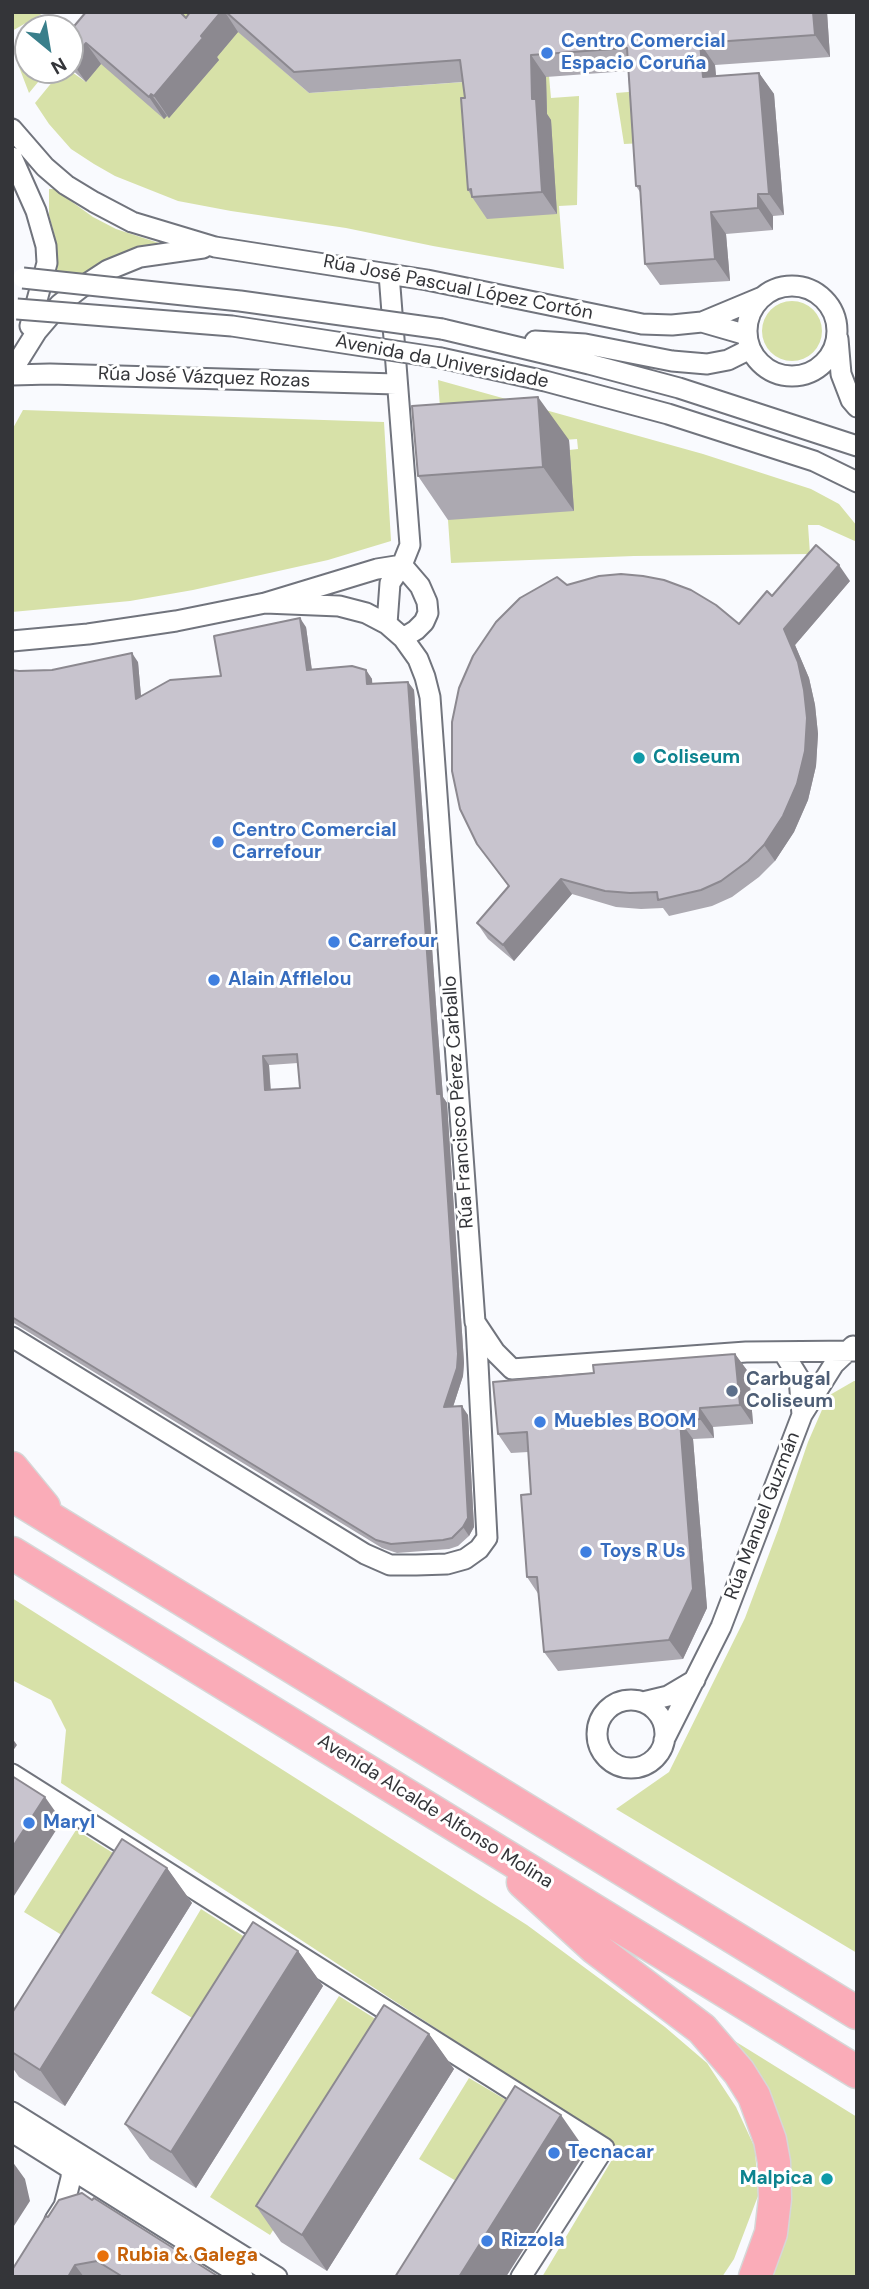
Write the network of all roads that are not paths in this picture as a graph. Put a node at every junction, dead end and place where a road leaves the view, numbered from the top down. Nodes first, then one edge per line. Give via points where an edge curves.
1 (12, 129) edge
2 (12, 157) edge
3 (215, 247) junction
4 (389, 274) junction
5 (17, 277) edge
6 (762, 297) junction
7 (15, 309) edge
8 (702, 322) junction
9 (838, 333) junction
10 (489, 339) junction
11 (748, 342) junction
12 (12, 372) edge
13 (396, 384) junction
14 (857, 407) edge
15 (857, 446) edge
16 (857, 482) edge
17 (401, 565) junction
18 (265, 603) junction
19 (387, 624) junction
20 (403, 638) junction
21 (12, 641) edge
22 (475, 1322) junction
23 (12, 1337) edge
24 (853, 1349) edge
25 (783, 1352) junction
26 (503, 1380) junction
27 (481, 1407) junction
28 (802, 1415) junction
29 (12, 1468) edge
30 (12, 1495) edge
31 (56, 1522) junction
32 (14, 1555) edge
33 (696, 1680) junction
34 (643, 1702) junction
35 (664, 1740) junction
36 (12, 1774) edge
37 (471, 1834) junction
38 (852, 2008) edge
39 (857, 2075) edge
40 (12, 2112) edge
41 (12, 2132) edge
42 (72, 2159) junction
43 (114, 2196) junction
44 (64, 2206) junction
45 (41, 2241) edge
46 (243, 2277) edge
47 (276, 2277) edge
48 (521, 2277) edge
49 (755, 2277) edge

1 - 3 street, Rúa José Pascual López Cortón via 45,167 94,202 132,222
2 - 12 street via 43,228 47,263
3 - 4 street, Rúa José Pascual López Cortón
3 - 12 street, Rúa José Pascual López Cortón via 140,257 108,270 60,304
4 - 8 street, Rúa José Pascual López Cortón via 642,324
4 - 13 street
5 - 10 street, Avenida da Universidade, bridge via 240,301
6 - 8 street, Rúa José Pascual López Cortón
6 - 9 street, Rúa José Pascual López Cortón via 775,289 804,287 829,304
6 - 11 street via 748,321
7 - 16 street, Avenida da Universidade, bridge via 232,326 441,358 680,417 814,460
8 - 11 street, Rúa José Pascual López Cortón
9 - 11 street, Rúa José Pascual López Cortón via 826,361 800,376 770,371 758,362
9 - 14 street, Rúa José Pascual López Cortón via 841,374
10 - 11 street, Avenida da Universidade via 585,344 707,364 728,360
10 - 15 street, Avenida da Universidade via 679,388
12 - 13 street, Rúa José Vázquez Rozas
13 - 17 street via 410,545
17 - 18 street, Rúa Francisco Pérez Carballo
17 - 19 street via 390,583
17 - 20 street via 420,586 428,613 416,630
18 - 19 street, Rúa Francisco Pérez Carballo via 339,606
18 - 21 street, Rúa Francisco Pérez Carballo via 176,621
19 - 20 street, Rúa Francisco Pérez Carballo
20 - 22 street, Rúa Francisco Pérez Carballo via 418,659 430,697
22 - 26 street, Rúa Francisco Pérez Carballo via 495,1352
22 - 27 street, Rúa Francisco Pérez Carballo
23 - 27 street, Rúa Francisco Pérez Carballo via 390,1565 447,1564 465,1559 488,1538
24 - 25 street
24 - 28 street via 834,1364
25 - 26 street
25 - 28 street, Rúa Manuel Guzmán via 799,1378
26 - 27 street
28 - 33 street, Rúa Manuel Guzmán via 721,1627
29 - 31 highway
30 - 31 highway
31 - 38 highway
32 - 37 highway, Avenida Alcalde Alfonso Molina
33 - 34 street, Rúa Manuel Guzmán via 668,1696
33 - 35 street, Rúa Manuel Guzmán
34 - 35 street via 658,1713
34 - 35 street, Rúa Manuel Guzmán via 622,1701 604,1713 597,1731 602,1751 617,1765 637,1767 654,1758
36 - 48 street via 604,2148
37 - 39 highway, Avenida Alcalde Alfonso Molina
37 - 49 highway via 595,1948 702,2029 739,2071 764,2120 774,2162 771,2233
40 - 42 street
41 - 42 street
42 - 43 street
42 - 44 street
42 - 47 street
43 - 44 street via 95,2196
43 - 46 street
44 - 45 street

